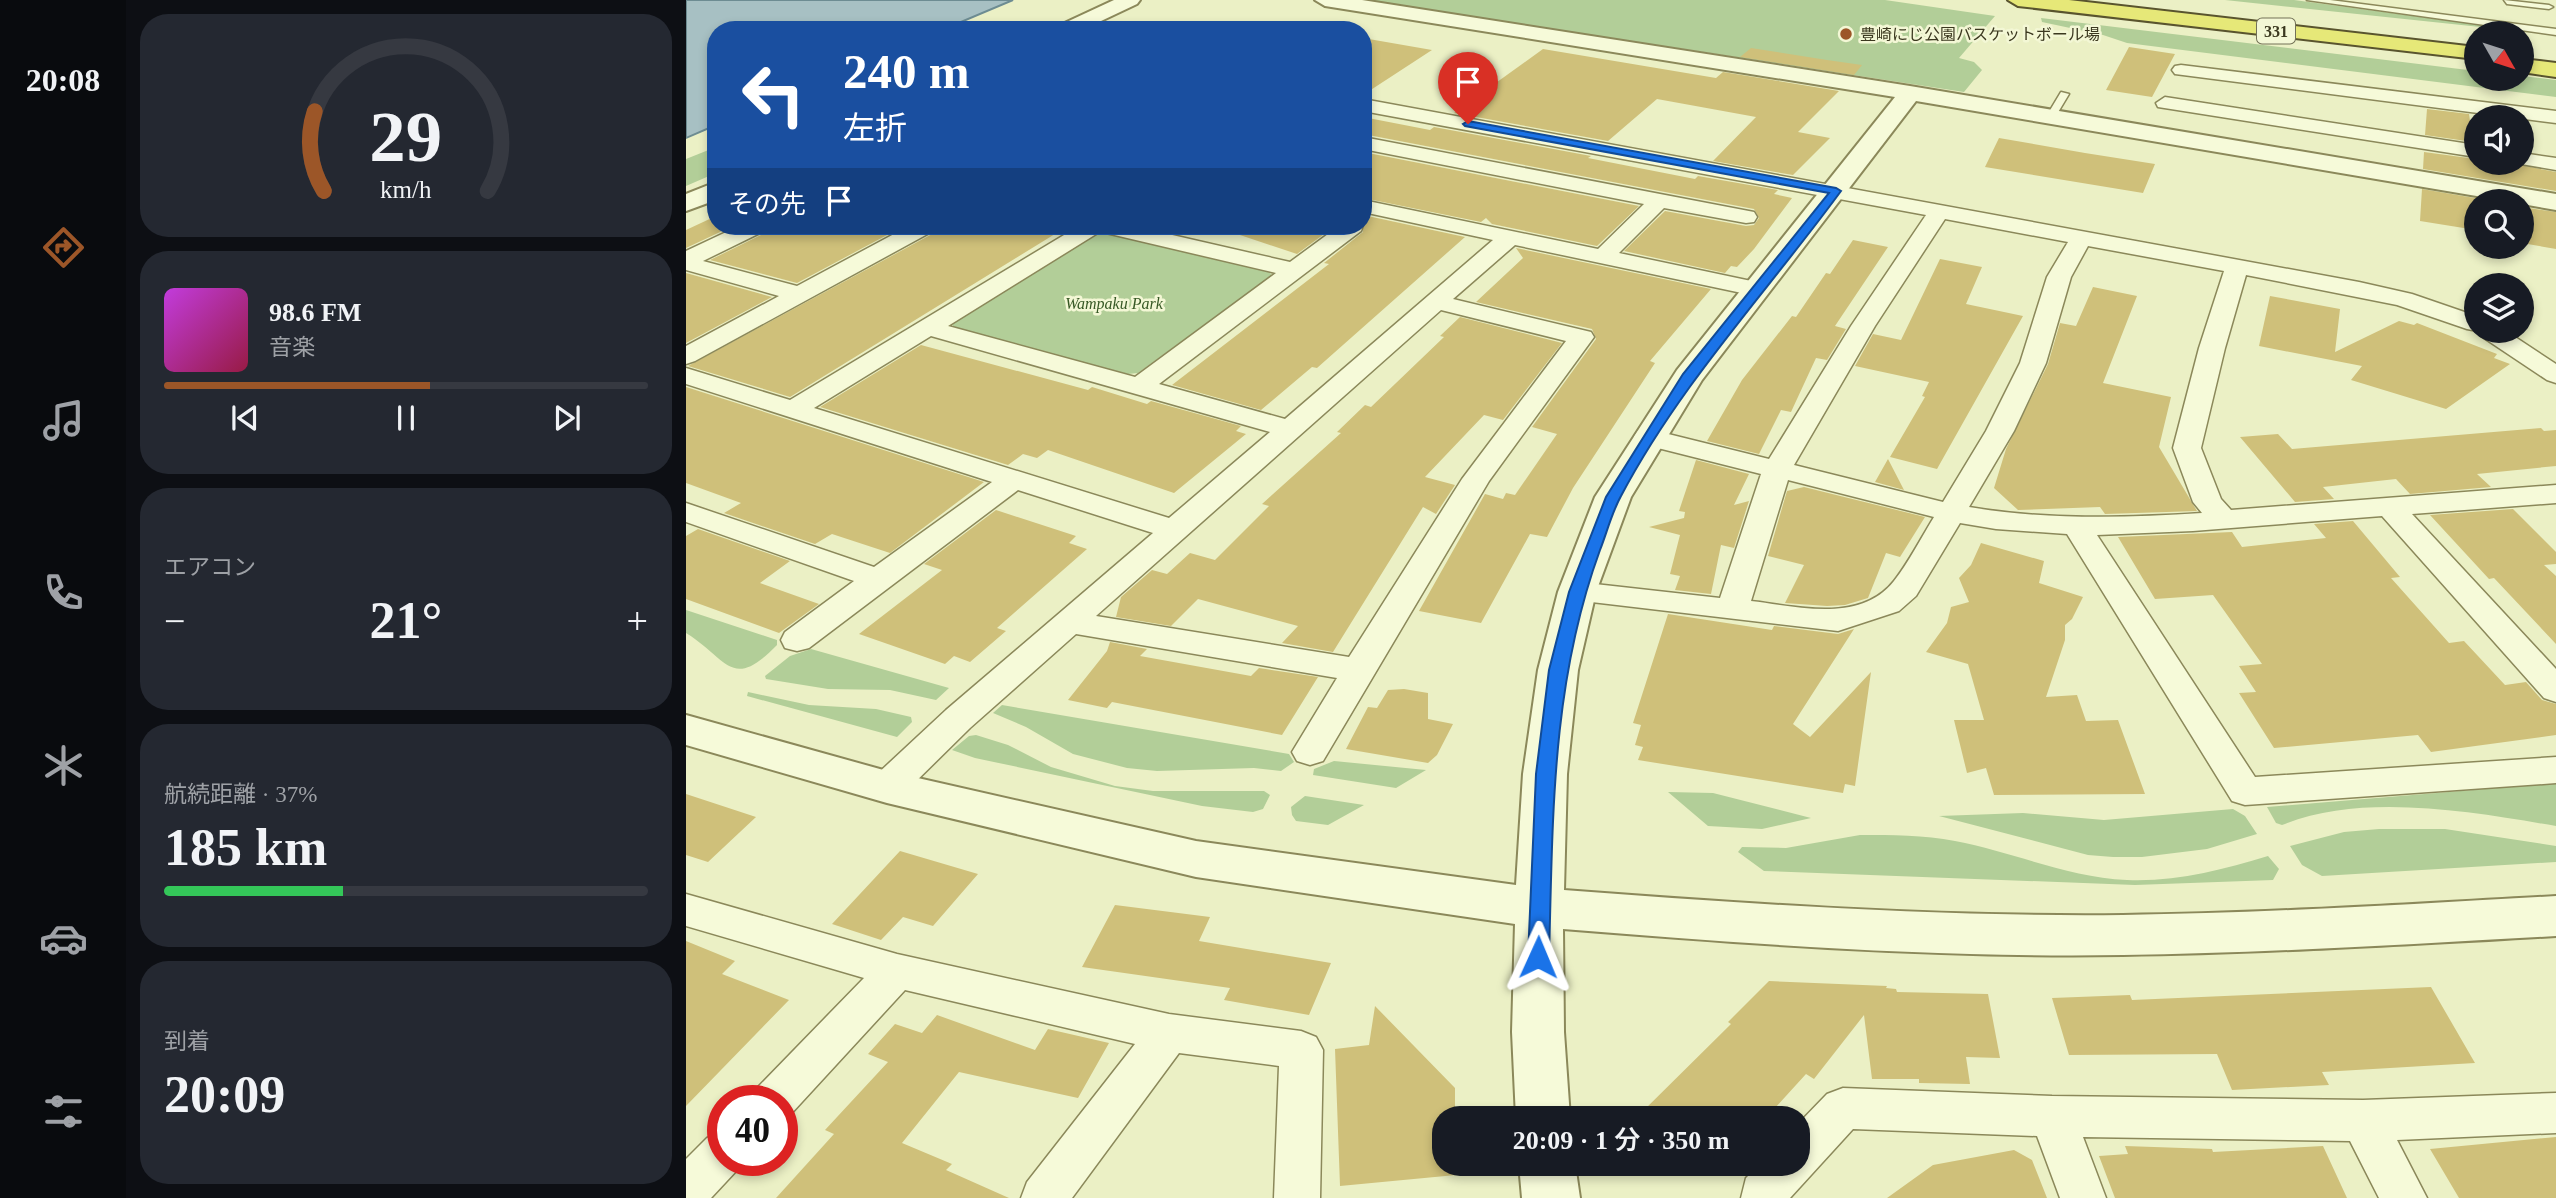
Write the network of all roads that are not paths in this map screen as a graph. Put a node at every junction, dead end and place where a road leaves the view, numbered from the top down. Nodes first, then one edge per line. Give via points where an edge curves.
1 (1130, 0) edge
2 (1325, 0) edge
3 (2018, 0) edge
4 (2311, 0) edge
5 (2365, 0) edge
6 (2380, 1) edge
7 (2099, 4) edge
8 (2507, 4) edge
9 (2549, 4) edge
10 (2556, 15) edge
11 (1084, 21) edge
12 (2556, 25) edge
13 (2556, 32) edge
14 (2464, 35) edge
15 (2464, 42) edge
16 (2534, 42) edge
17 (2556, 45) edge
18 (2534, 49) edge
19 (2464, 51) edge
20 (2556, 51) edge
21 (2534, 58) edge
22 (2464, 60) edge
23 (2556, 61) edge
24 (2534, 67) edge
25 (2556, 70) edge
26 (1910, 93) junction
27 (2064, 94) dead end
28 (2165, 103) junction
29 (1372, 107) edge
30 (2051, 117) junction
31 (2556, 117) edge
32 (2152, 134) junction
33 (1372, 145) edge
34 (2464, 149) edge
35 (2534, 161) edge
36 (2556, 164) edge
37 (1836, 191) junction
38 (707, 194) edge
39 (1659, 201) junction
40 (2556, 202) edge
41 (686, 204) edge
42 (1940, 210) junction
43 (1372, 212) edge
44 (1746, 217) dead end
45 (738, 235) edge
46 (908, 235) edge
47 (1079, 235) edge
48 (1144, 235) edge
49 (1341, 235) edge
50 (1510, 237) junction
51 (2082, 237) junction
52 (1602, 257) junction
53 (686, 262) edge
54 (2237, 266) junction
55 (1294, 270) junction
56 (1756, 289) junction
57 (800, 294) junction
58 (1436, 302) junction
59 (2464, 320) edge
60 (929, 328) junction
61 (2508, 343) edge
62 (686, 356) edge
63 (2556, 375) edge
64 (686, 376) edge
65 (1140, 386) junction
66 (792, 410) junction
67 (1291, 429) junction
68 (1648, 437) junction
69 (1777, 469) junction
70 (1013, 480) junction
71 (2546, 495) edge
72 (2388, 505) junction
73 (686, 512) edge
74 (1950, 512) junction
75 (2556, 516) edge
76 (2223, 519) junction
77 (2077, 526) junction
78 (1175, 530) junction
79 (878, 579) junction
80 (1577, 592) junction
81 (1733, 607) junction
82 (1072, 623) junction
83 (797, 640) dead end
84 (1358, 670) junction
85 (2556, 690) edge
86 (691, 738) edge
87 (1310, 751) dead end
88 (2556, 770) edge
89 (887, 788) junction
90 (1539, 908) junction
91 (686, 910) edge
92 (2556, 916) edge
93 (897, 971) junction
94 (1169, 1033) junction
95 (789, 1085) edge
96 (1542, 1106) edge
97 (2556, 1113) edge
98 (2052, 1116) junction
99 (2363, 1121) junction
100 (1810, 1143) edge
101 (707, 1169) edge
102 (1549, 1176) edge
103 (1780, 1176) edge
104 (686, 1191) edge
105 (1044, 1198) edge
106 (1297, 1198) edge
107 (1551, 1198) edge
108 (1764, 1198) edge
109 (2083, 1198) edge
110 (2404, 1198) edge

1 - 11 street
2 - 26 street
3 - 7 highway, 331
4 - 13 lane
5 - 6 lane
6 - 12 lane
7 - 14 highway, 331 via 2153,2
7 - 15 highway, 331
7 - 19 highway, 331
7 - 22 highway via 2146,22
8 - 9 lane
9 - 10 lane
16 - 17 highway
18 - 20 highway
21 - 23 highway
24 - 25 highway
26 - 30 street
26 - 37 street
27 - 30 lane
28 - 31 street via 2184,63
28 - 32 street
28 - 34 street
29 - 37 street
30 - 32 street
32 - 40 street
33 - 39 street
35 - 36 street
37 - 42 street
37 - 56 street
38 - 41 street
39 - 44 street
39 - 52 street
42 - 51 street
42 - 69 street
43 - 50 street
45 - 53 street
46 - 57 street
47 - 60 street
48 - 55 street
49 - 55 street
50 - 52 street
50 - 58 street
51 - 54 street
51 - 74 street via 2059,277 2033,363 2000,431
52 - 56 street
53 - 57 street
54 - 59 street via 2404,299
54 - 76 street via 2187,448 2208,502
55 - 65 street
56 - 68 street
57 - 62 street
58 - 67 street
58 - 84 street via 1583,337 1476,479
60 - 65 street
60 - 66 street
61 - 63 street
64 - 66 street
65 - 67 street
66 - 70 street
67 - 78 street
68 - 69 street
68 - 80 street via 1613,497
69 - 74 street
69 - 81 street
70 - 78 street
70 - 79 street
71 - 72 street
71 - 75 street
72 - 76 street
72 - 85 street
73 - 79 street
74 - 77 street via 1981,519
74 - 81 street via 1905,589 1888,604 1838,621
76 - 77 street
77 - 88 street via 2245,791
78 - 82 street
79 - 83 street
80 - 81 street
80 - 90 street via 1558,670 1545,774
82 - 84 street
82 - 89 street via 958,719
84 - 87 street
86 - 89 street
89 - 90 street via 1196,859
90 - 92 street via 1947,933 2347,928
90 - 96 street
91 - 93 street
93 - 94 street
93 - 95 street
94 - 105 street
94 - 106 street via 1301,1050
97 - 99 street
98 - 99 street
98 - 100 street via 1843,1108
98 - 109 street
99 - 110 street
101 - 104 street
102 - 107 street
103 - 108 street

